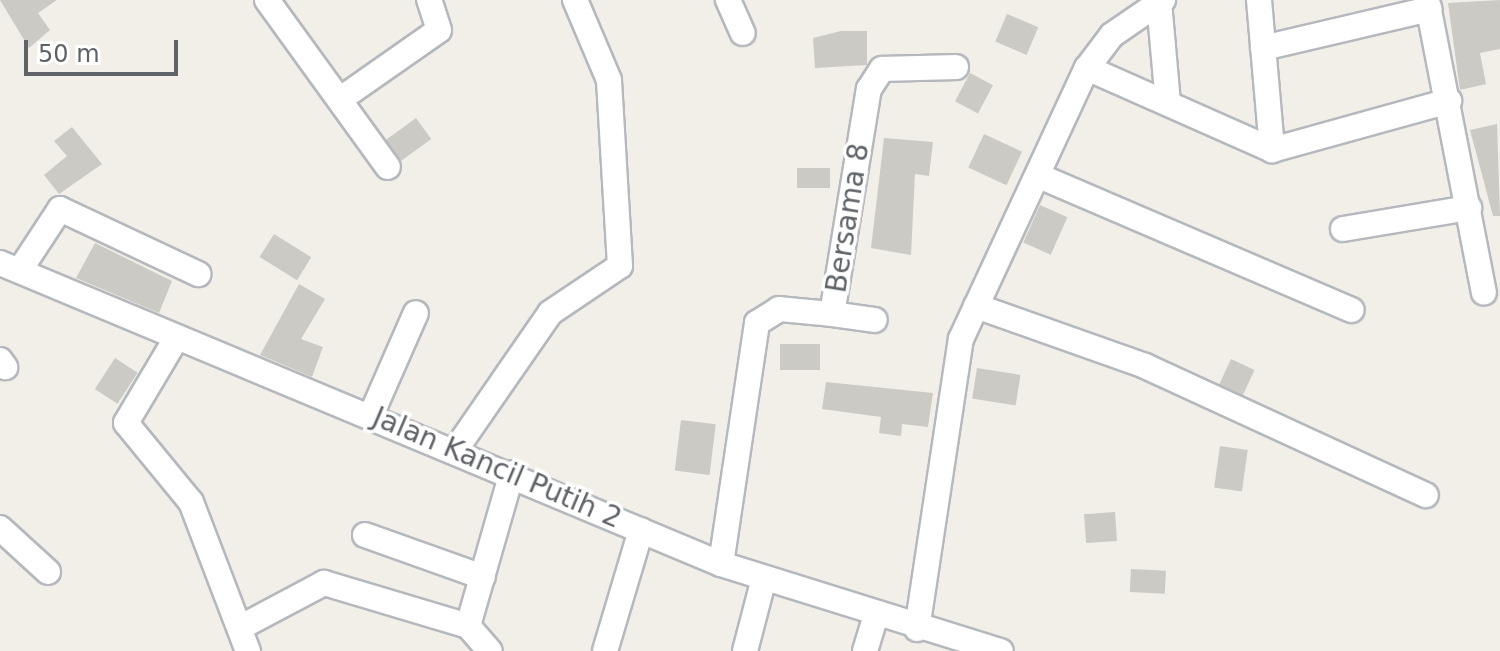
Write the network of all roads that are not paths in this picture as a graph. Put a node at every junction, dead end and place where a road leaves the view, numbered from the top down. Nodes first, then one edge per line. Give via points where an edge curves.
1 (267, 0) edge
2 (429, 0) edge
3 (575, 0) edge
4 (728, 0) edge
5 (1259, 0) edge
6 (1161, 1) edge
7 (1428, 5) edge
8 (743, 33) dead end
9 (1263, 48) junction
10 (956, 67) dead end
11 (1087, 68) junction
12 (342, 98) junction
13 (1449, 101) junction
14 (1168, 103) junction
15 (1272, 150) junction
16 (388, 167) dead end
17 (1039, 176) junction
18 (1469, 208) junction
19 (1343, 229) dead end
20 (10, 267) edge
21 (198, 274) dead end
22 (1484, 293) dead end
23 (976, 306) junction
24 (1351, 310) dead end
25 (416, 313) dead end
26 (832, 314) junction
27 (875, 320) dead end
28 (174, 342) junction
29 (372, 413) junction
30 (456, 449) junction
31 (512, 473) junction
32 (1426, 495) dead end
33 (0, 528) edge
34 (641, 530) junction
35 (365, 535) dead end
36 (721, 564) junction
37 (48, 572) dead end
38 (483, 577) junction
39 (764, 578) junction
40 (876, 614) junction
41 (243, 626) junction
42 (468, 626) junction
43 (917, 629) junction
44 (995, 650) edge
45 (248, 651) edge
46 (490, 651) edge
47 (605, 651) edge
48 (745, 651) edge
49 (865, 651) edge

1 - 12 street
2 - 12 street via 439,30
3 - 30 street via 609,80 620,266 616,275 568,296 550,313
4 - 8 street
5 - 9 street
6 - 11 street via 1112,35
6 - 14 street
7 - 9 street
7 - 13 street
9 - 15 street
10 - 26 street, Bersama 8 via 894,64 869,89
11 - 14 street
11 - 17 street
12 - 16 street
13 - 15 street
13 - 18 street
14 - 15 street
17 - 23 street
17 - 24 street
18 - 19 street
18 - 22 street
20 - 21 street via 60,209
20 - 28 street, Jalan Kancil Putih 2
23 - 32 street via 1145,366
23 - 43 street via 961,339
25 - 29 street
26 - 27 street
26 - 36 street, Bersama 8 via 779,309 757,323
28 - 29 street, Jalan Kancil Putih 2
28 - 41 street via 126,423 191,502
29 - 30 street, Jalan Kancil Putih 2
30 - 31 street, Jalan Kancil Putih 2
31 - 34 street, Jalan Kancil Putih 2
31 - 38 street
33 - 37 street
34 - 36 street, Jalan Kancil Putih 2
34 - 47 street
35 - 38 street
36 - 39 street, Jalan Kancil Putih 2
38 - 42 street
39 - 40 street, Jalan Kancil Putih 2
39 - 48 street
40 - 43 street, Jalan Kancil Putih 2
40 - 49 street
41 - 42 street via 324,583
41 - 45 street
42 - 46 street
43 - 44 street, Jalan Kancil Putih 2

